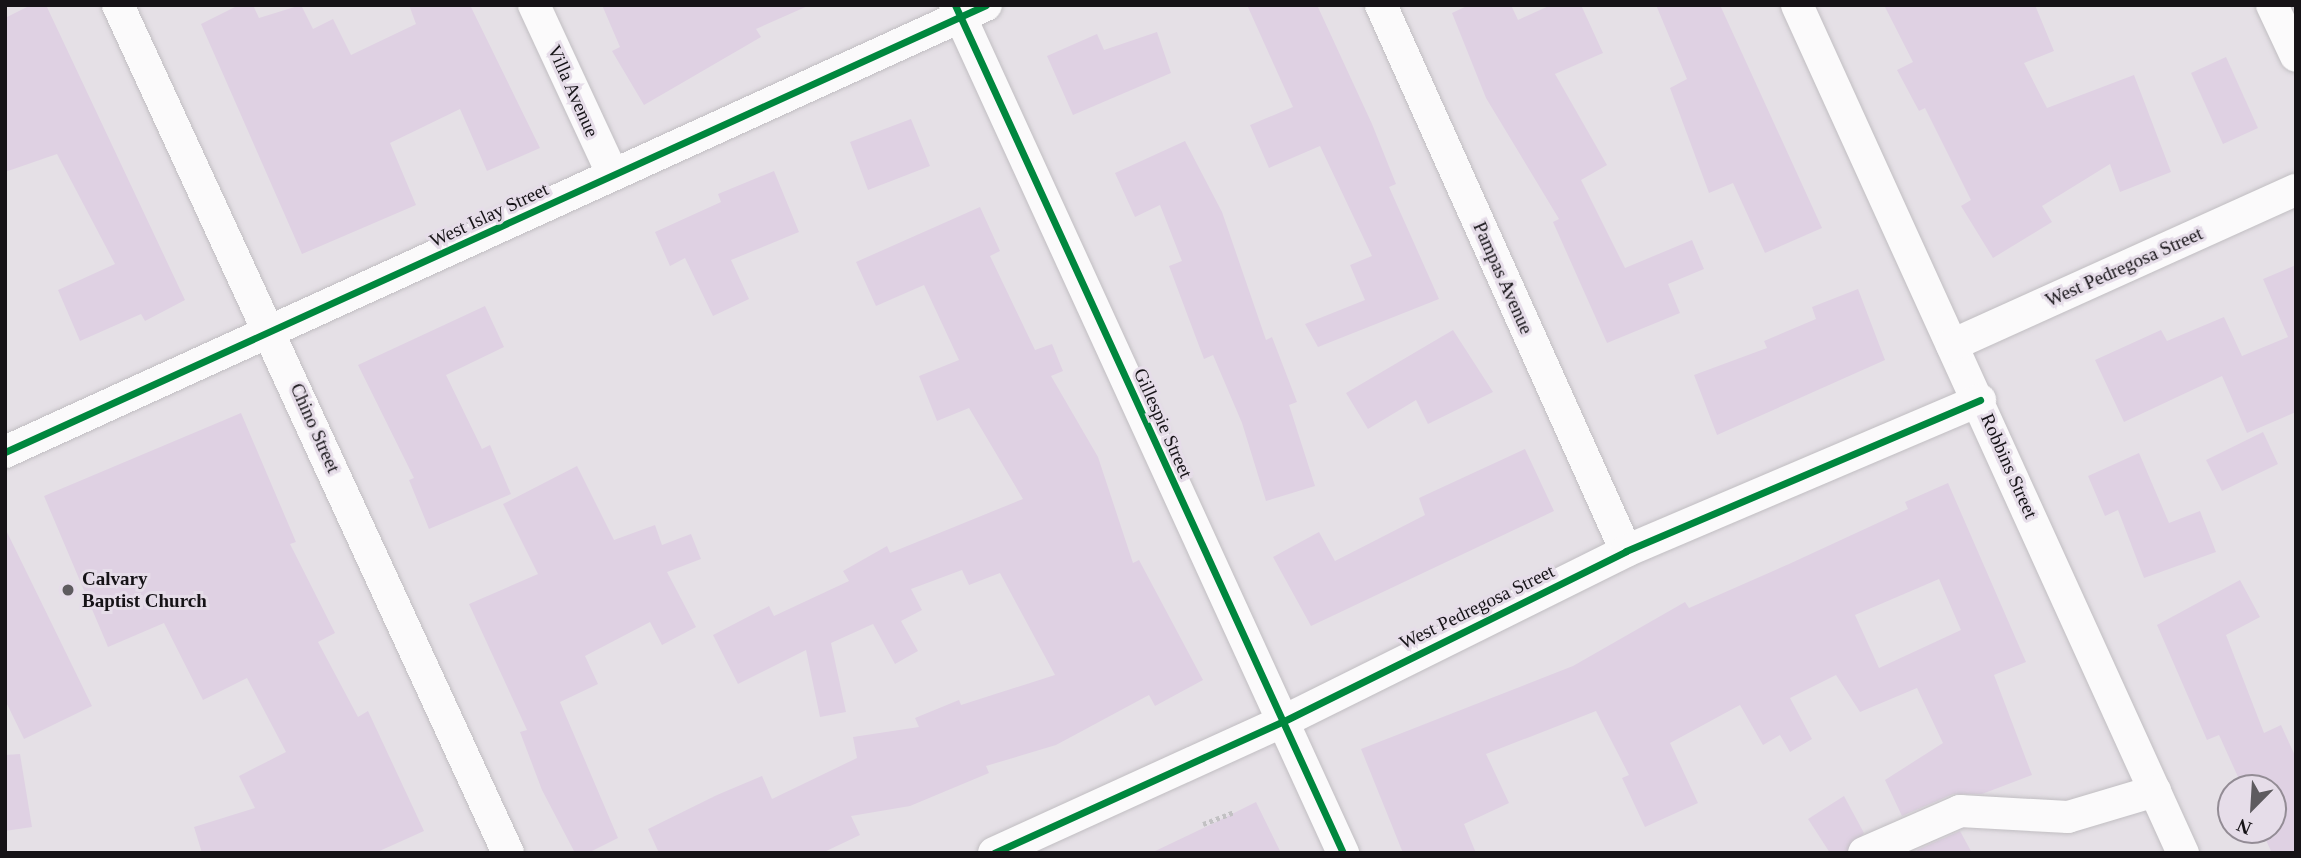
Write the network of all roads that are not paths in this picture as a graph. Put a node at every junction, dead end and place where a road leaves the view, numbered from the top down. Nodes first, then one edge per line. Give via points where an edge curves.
1 (118, 5) edge
2 (534, 5) edge
3 (1381, 5) edge
4 (1797, 5) edge
5 (2272, 5) edge
6 (967, 9) edge
7 (2296, 56) edge
8 (613, 175) junction
9 (2296, 190) edge
10 (272, 333) junction
11 (1952, 345) junction
12 (1980, 400) junction
13 (5, 452) edge
14 (1626, 551) junction
15 (1282, 722) junction
16 (2155, 791) junction
17 (508, 853) edge
18 (994, 853) edge
19 (1343, 853) edge
20 (1864, 853) edge
21 (2183, 853) edge

1 - 10 street, Chino Street
2 - 8 street, Villa Avenue
3 - 14 street, Pampas Avenue
4 - 11 street, Robbins Street
5 - 7 street
6 - 8 street, West Islay Street
6 - 15 street, Gillespie Street
8 - 10 street, West Islay Street
9 - 11 street, West Pedregosa Street
10 - 13 street, West Islay Street
10 - 17 street, Chino Street
11 - 12 street, Robbins Street
12 - 14 street, West Pedregosa Street
12 - 16 street, Robbins Street
14 - 15 street, West Pedregosa Street
15 - 18 street, West Pedregosa Street
15 - 19 street, Gillespie Street
16 - 20 street via 2068,817 1960,811 1924,821
16 - 21 street, Robbins Street

